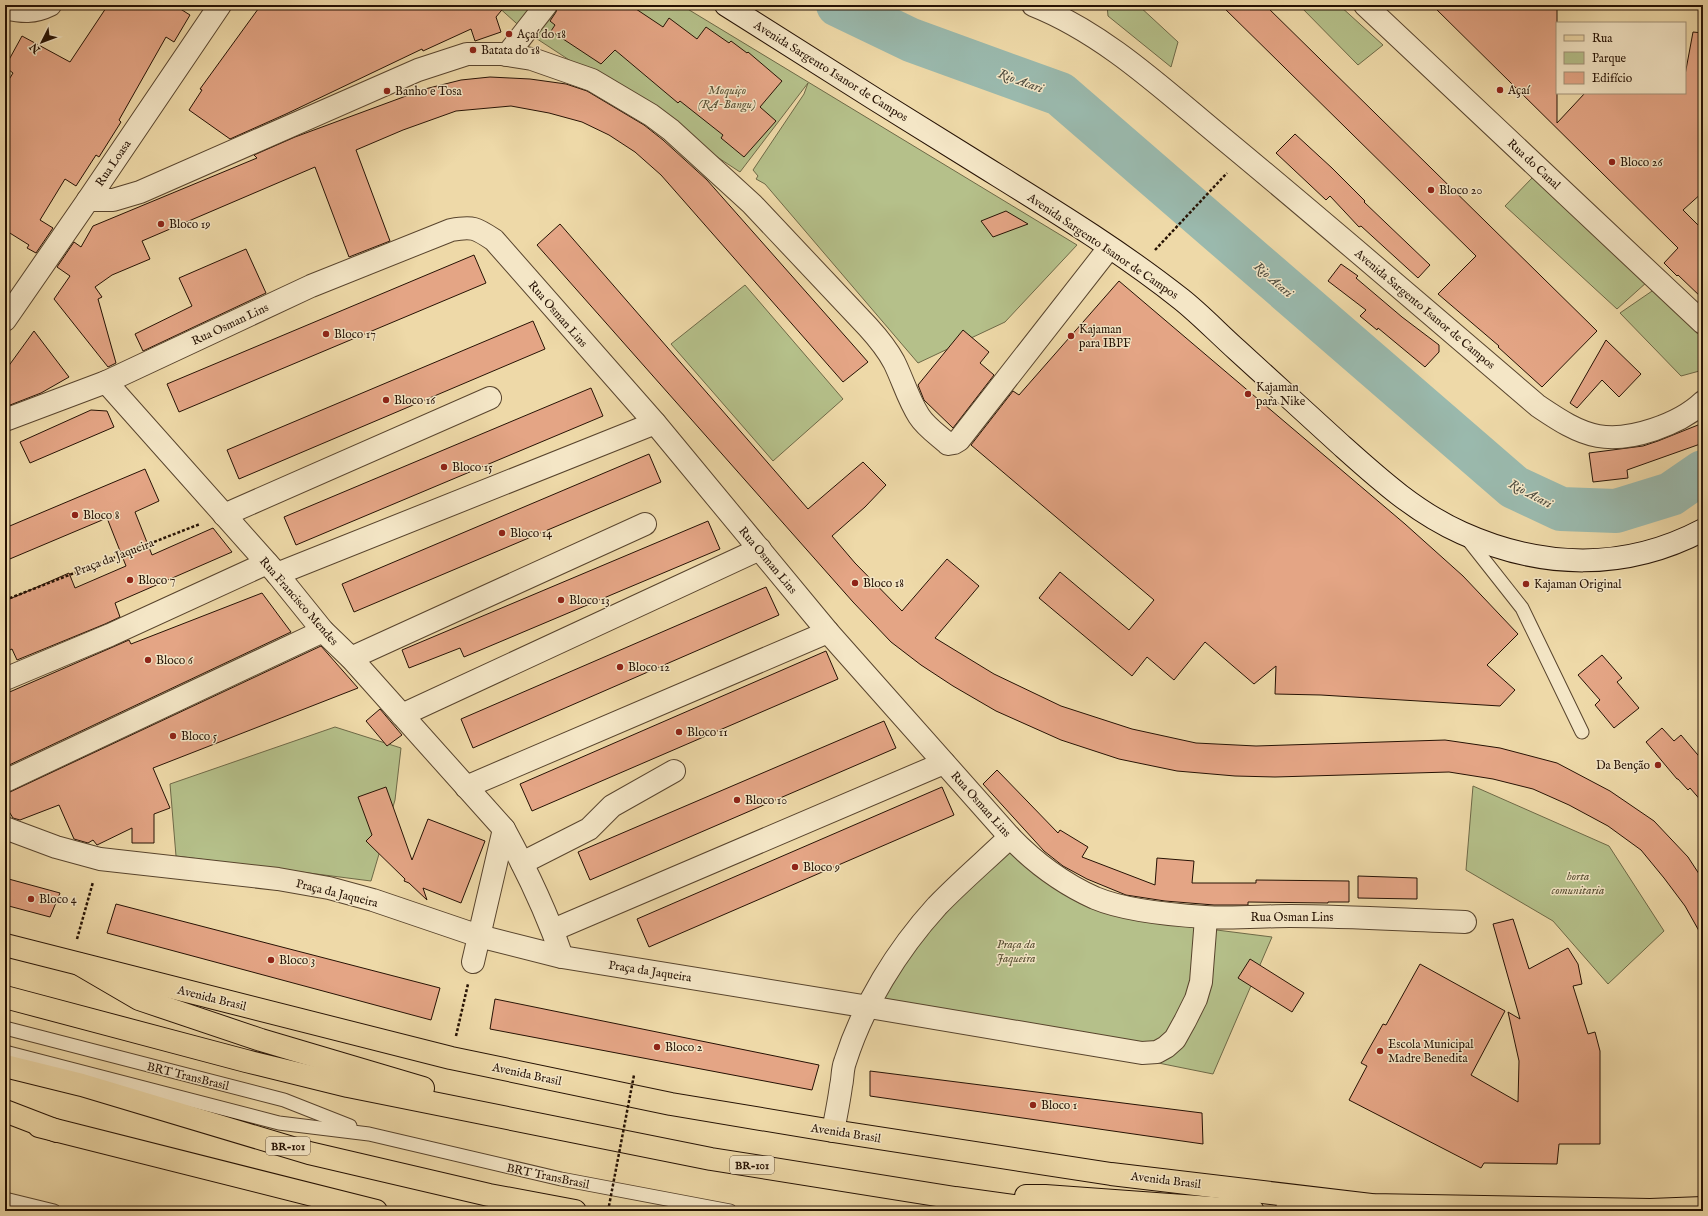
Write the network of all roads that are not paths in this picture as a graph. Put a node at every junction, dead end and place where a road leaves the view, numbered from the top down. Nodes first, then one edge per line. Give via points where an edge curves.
1 (50, 5) edge
2 (220, 5) edge
3 (546, 5) edge
4 (726, 5) edge
5 (1365, 5) edge
6 (1038, 6) edge
7 (5, 8) edge
8 (507, 55) junction
9 (88, 200) junction
10 (1109, 248) junction
11 (5, 320) edge
12 (1703, 323) edge
13 (106, 382) junction
14 (490, 398) dead end
15 (1703, 402) edge
16 (5, 420) edge
17 (654, 423) junction
18 (224, 515) junction
19 (645, 524) dead end
20 (1703, 530) edge
21 (1462, 533) junction
22 (760, 549) junction
23 (272, 568) junction
24 (323, 631) junction
25 (828, 632) junction
26 (351, 658) junction
27 (5, 679) edge
28 (402, 715) junction
29 (1582, 732) dead end
30 (944, 763) junction
31 (674, 771) dead end
32 (5, 781) edge
33 (466, 787) junction
34 (5, 828) edge
35 (504, 829) junction
36 (1010, 837) junction
37 (522, 862) junction
38 (1206, 918) junction
39 (1465, 922) dead end
40 (553, 930) junction
41 (478, 936) junction
42 (5, 945) edge
43 (562, 957) junction
44 (473, 962) road end
45 (75, 963) junction
46 (5, 998) edge
47 (869, 1007) junction
48 (5, 1028) edge
49 (5, 1052) edge
50 (5, 1066) edge
51 (5, 1111) edge
52 (5, 1117) edge
53 (551, 1126) junction
54 (57, 1131) junction
55 (833, 1131) junction
56 (368, 1134) junction
57 (5, 1198) edge
58 (955, 1198) junction
59 (1371, 1205) junction
60 (1703, 1208) edge
61 (54, 1211) edge
62 (376, 1211) edge
63 (575, 1211) edge
64 (730, 1211) edge
65 (1051, 1211) edge
66 (1253, 1211) edge
67 (1286, 1211) edge

1 - 7 street via 37,11 21,12
2 - 9 street, Rua Loasa
3 - 8 street
4 - 10 street, Avenida Sargento Isanor de Campos via 1060,214
5 - 12 street, Rua do Canal
6 - 15 street, Avenida Sargento Isanor de Campos via 1086,32 1126,59 1538,406 1568,425 1598,436 1627,437 1665,427
8 - 9 street via 467,54 418,70 140,192 113,200
8 - 10 street via 532,59 592,80 651,116 692,149 752,204 868,327 894,362 919,416 948,444 959,440
9 - 11 street, Rua Loasa
10 - 21 street, Avenida Sargento Isanor de Campos via 1183,301 1380,480 1420,510
13 - 16 street
13 - 17 street, Rua Osman Lins via 311,286 452,230 468,227 481,231 494,240
13 - 18 street, Rua Francisco Mendes
14 - 18 street
17 - 22 street, Rua Osman Lins
17 - 23 street
18 - 23 street, Rua Francisco Mendes
19 - 26 street
20 - 21 street, Avenida Sargento Isanor de Campos via 1650,552 1602,561 1559,560 1511,551
21 - 29 lane via 1522,608
22 - 25 street, Rua Osman Lins
22 - 28 street
23 - 24 street, Rua Francisco Mendes
23 - 27 street
24 - 26 street, Rua Francisco Mendes
24 - 32 street
25 - 30 street, Rua Osman Lins
25 - 33 street
26 - 28 street, Rua Francisco Mendes
28 - 33 street, Rua Francisco Mendes
30 - 36 street, Rua Osman Lins
30 - 40 street
31 - 37 street via 612,806 589,829
33 - 35 street, Rua Francisco Mendes
34 - 41 street, Praça da Jaqueira via 56,847 100,859 278,879 329,888 373,900
35 - 37 street, Rua Francisco Mendes
35 - 41 street
36 - 38 street, Rua Osman Lins via 1052,873 1097,899 1133,909
36 - 47 street via 938,906 913,934
37 - 40 street, Rua Francisco Mendes
38 - 39 street, Rua Osman Lins via 1290,916
38 - 47 street, Praça da Jaqueira via 1201,982 1196,999 1175,1039 1157,1052 1142,1053
40 - 43 street, Rua Francisco Mendes
41 - 43 street, Praça da Jaqueira
41 - 44 street
42 - 45 main road, Avenida Brasil
43 - 47 street, Praça da Jaqueira
45 - 53 main road via 139,999 210,1024
45 - 55 main road, Avenida Brasil via 451,1058 671,1104
46 - 53 main road, BR-101 via 348,1086
47 - 55 street via 844,1064
48 - 56 lane, BRT TransBrasil via 284,1100
49 - 56 lane, BRT TransBrasil via 279,1123
50 - 63 main road, BR-101 via 82,1085 309,1153 489,1195
51 - 54 main road
52 - 54 main road
53 - 58 main road, BR-101 via 711,1159
54 - 62 main road
55 - 59 main road, Avenida Brasil via 1111,1174
56 - 64 lane, BRT TransBrasil via 561,1179
57 - 61 lane
58 - 65 main road, BR-101
58 - 66 main road via 1045,1196
59 - 60 main road, Avenida Brasil via 1650,1210
59 - 67 main road

